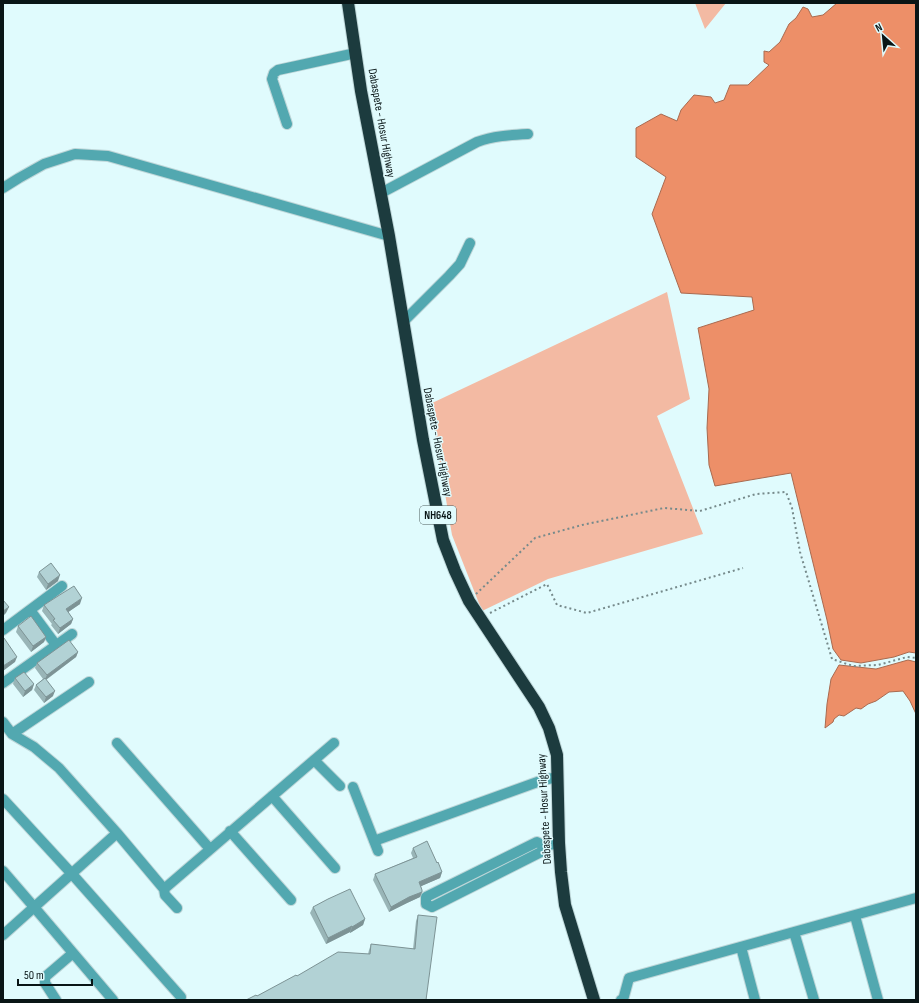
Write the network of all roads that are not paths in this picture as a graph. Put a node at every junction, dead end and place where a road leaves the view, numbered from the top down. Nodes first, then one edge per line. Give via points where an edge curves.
1 (348, 3) edge
2 (356, 53) junction
3 (287, 124) dead end
4 (528, 134) dead end
5 (3, 188) edge
6 (380, 193) junction
7 (389, 236) junction
8 (470, 243) dead end
9 (403, 322) junction
10 (62, 586) dead end
11 (30, 610) junction
12 (3, 630) edge
13 (72, 634) dead end
14 (56, 645) junction
15 (89, 682) dead end
16 (3, 683) edge
17 (3, 722) edge
18 (12, 734) junction
19 (117, 743) dead end
20 (334, 743) dead end
21 (314, 760) junction
22 (558, 777) junction
23 (340, 786) dead end
24 (354, 787) dead end
25 (272, 796) junction
26 (3, 799) edge
27 (230, 832) junction
28 (117, 833) junction
29 (374, 841) junction
30 (559, 843) junction
31 (544, 846) junction
32 (210, 849) junction
33 (378, 851) dead end
34 (335, 868) dead end
35 (3, 871) edge
36 (72, 874) junction
37 (164, 889) junction
38 (916, 898) edge
39 (291, 900) dead end
40 (34, 907) junction
41 (177, 908) dead end
42 (855, 916) junction
43 (794, 932) junction
44 (3, 935) edge
45 (741, 947) junction
46 (73, 953) junction
47 (182, 997) dead end
48 (56, 1000) edge
49 (113, 1000) edge
50 (594, 1000) edge
51 (622, 1000) edge
52 (755, 1000) edge
53 (814, 1000) edge
54 (878, 1000) edge

1 - 2 highway, Dabaspete - Hosur Highway / NH648
2 - 3 street via 278,70 274,74 272,79
2 - 6 highway, Dabaspete - Hosur Highway / NH648
4 - 6 street via 486,138
5 - 7 street via 44,164 75,154 108,156
6 - 7 highway, Dabaspete - Hosur Highway / NH648
7 - 9 highway, Dabaspete - Hosur Highway / NH648
8 - 9 street via 460,264
9 - 22 highway, Dabaspete - Hosur Highway / NH648 via 443,540 469,601 539,707 557,755
10 - 11 street
11 - 12 street
11 - 14 street
13 - 14 street
14 - 16 street
15 - 18 street
17 - 18 street
18 - 28 street via 34,747 59,768
19 - 32 street
20 - 21 street
21 - 23 street
21 - 25 street
22 - 29 street via 543,780
22 - 30 highway, Dabaspete - Hosur Highway / NH648
24 - 29 street
25 - 27 street
25 - 34 street
26 - 36 street
27 - 32 street
27 - 39 street
28 - 36 street
28 - 37 street
29 - 33 street
30 - 31 street
30 - 50 highway, Dabaspete - Hosur Highway / NH648 via 565,905
31 - 31 street via 541,852 432,907 426,904 426,897 537,842
32 - 37 street
35 - 40 street
36 - 40 street
36 - 47 street
37 - 41 street via 165,895
38 - 42 street
40 - 44 street
40 - 46 street
42 - 43 street
42 - 54 street
43 - 45 street
43 - 53 street
45 - 51 street via 629,978
45 - 52 street
46 - 48 street via 46,976 45,983
46 - 49 street

